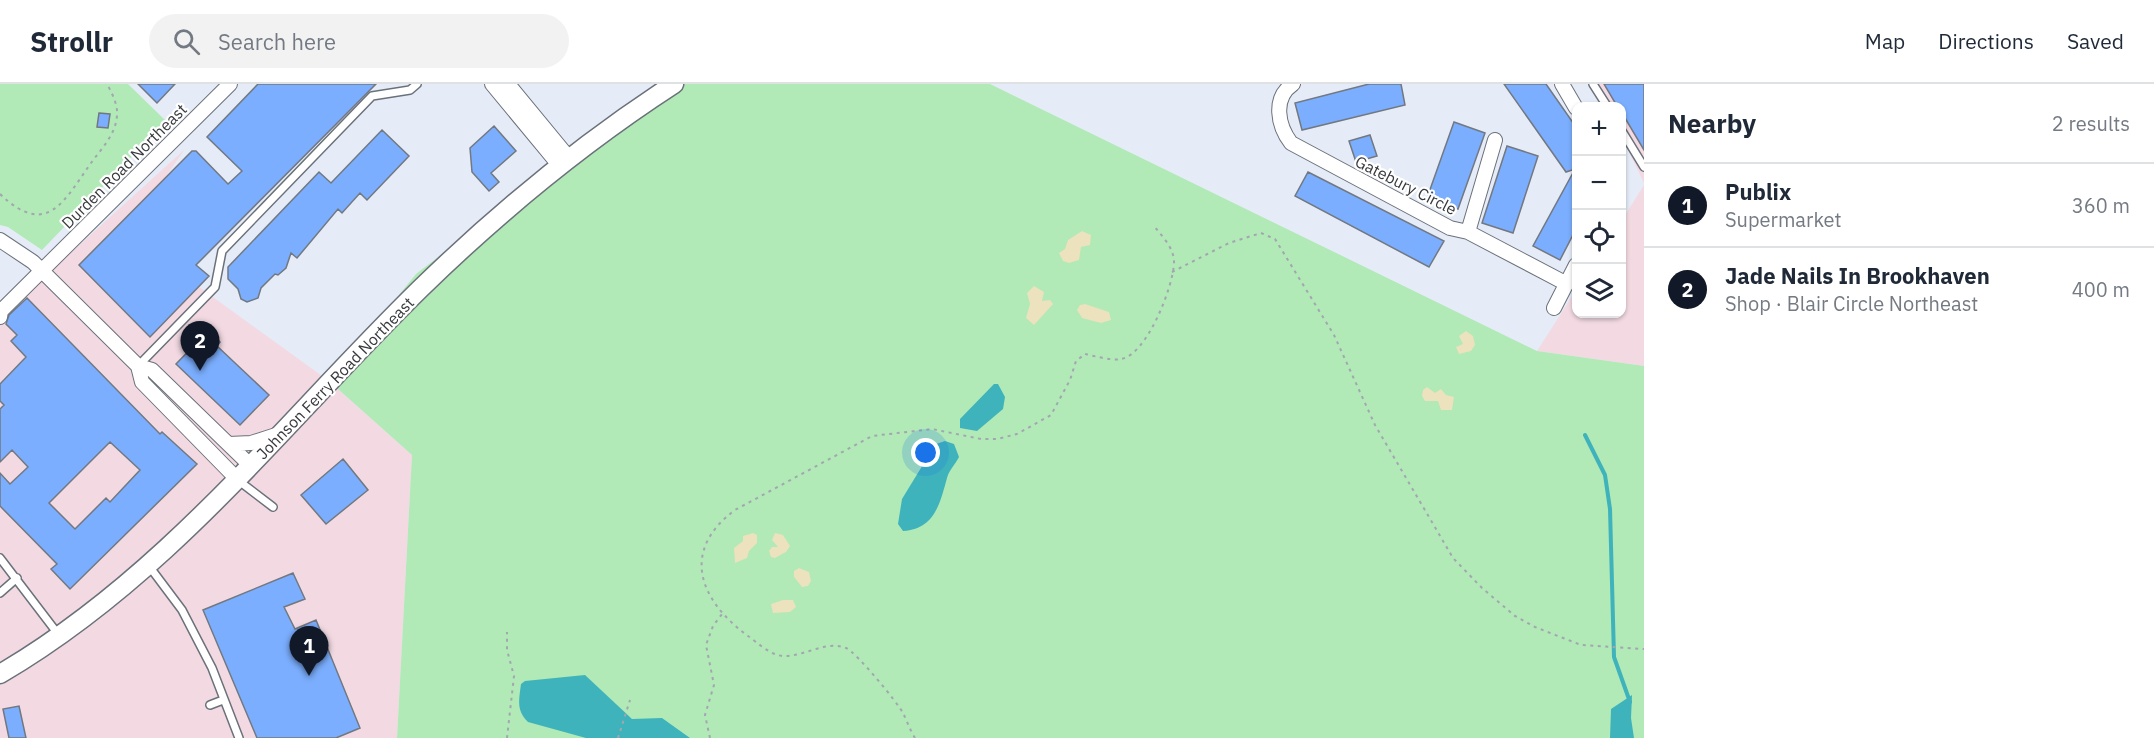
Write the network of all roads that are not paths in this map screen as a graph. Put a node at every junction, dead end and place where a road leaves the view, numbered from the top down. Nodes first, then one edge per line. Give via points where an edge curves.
1 (230, 84) edge
2 (417, 84) edge
3 (492, 84) edge
4 (508, 84) edge
5 (674, 84) edge
6 (1293, 84) edge
7 (1562, 84) edge
8 (1593, 84) edge
9 (1572, 102) edge
10 (1604, 102) edge
11 (1626, 137) edge
12 (1495, 140) dead end
13 (564, 161) junction
14 (1644, 167) edge
15 (1468, 232) junction
16 (0, 240) edge
17 (41, 271) junction
18 (1572, 273) edge
19 (1567, 284) junction
20 (1554, 308) dead end
21 (0, 317) edge
22 (138, 366) junction
23 (284, 432) junction
24 (229, 444) junction
25 (250, 466) junction
26 (237, 479) junction
27 (273, 507) dead end
28 (0, 558) edge
29 (149, 566) junction
30 (17, 578) junction
31 (0, 593) edge
32 (60, 636) junction
33 (0, 675) edge
34 (223, 700) junction
35 (210, 705) dead end
36 (239, 738) edge

1 - 17 street, Durden Road Northeast
2 - 22 lane via 410,90 372,96 222,251 215,287
3 - 13 street
4 - 13 street
5 - 13 main road, Johnson Ferry Road Northeast
6 - 15 street, Gatebury Circle via 1281,96 1279,110 1282,132 1291,143 1450,228
7 - 9 street
8 - 10 lane
11 - 14 lane
12 - 15 street
13 - 23 main road, Johnson Ferry Road Northeast via 419,290
15 - 19 street, Gatebury Circle
16 - 17 street
17 - 21 street, Durden Road Northeast via 1,311
17 - 22 street
18 - 19 street
19 - 20 street
22 - 24 street via 152,370
22 - 26 street via 142,382
23 - 24 street via 251,443
23 - 25 main road, Johnson Ferry Road Northeast
24 - 25 street
25 - 26 main road, Johnson Ferry Road Northeast
26 - 27 lane
26 - 29 main road, Johnson Ferry Road Northeast
28 - 30 lane
29 - 32 main road, Johnson Ferry Road Northeast
29 - 34 lane via 182,610 212,668
30 - 31 lane
30 - 32 lane
32 - 33 main road, Johnson Ferry Road Northeast
34 - 35 lane
34 - 36 lane

